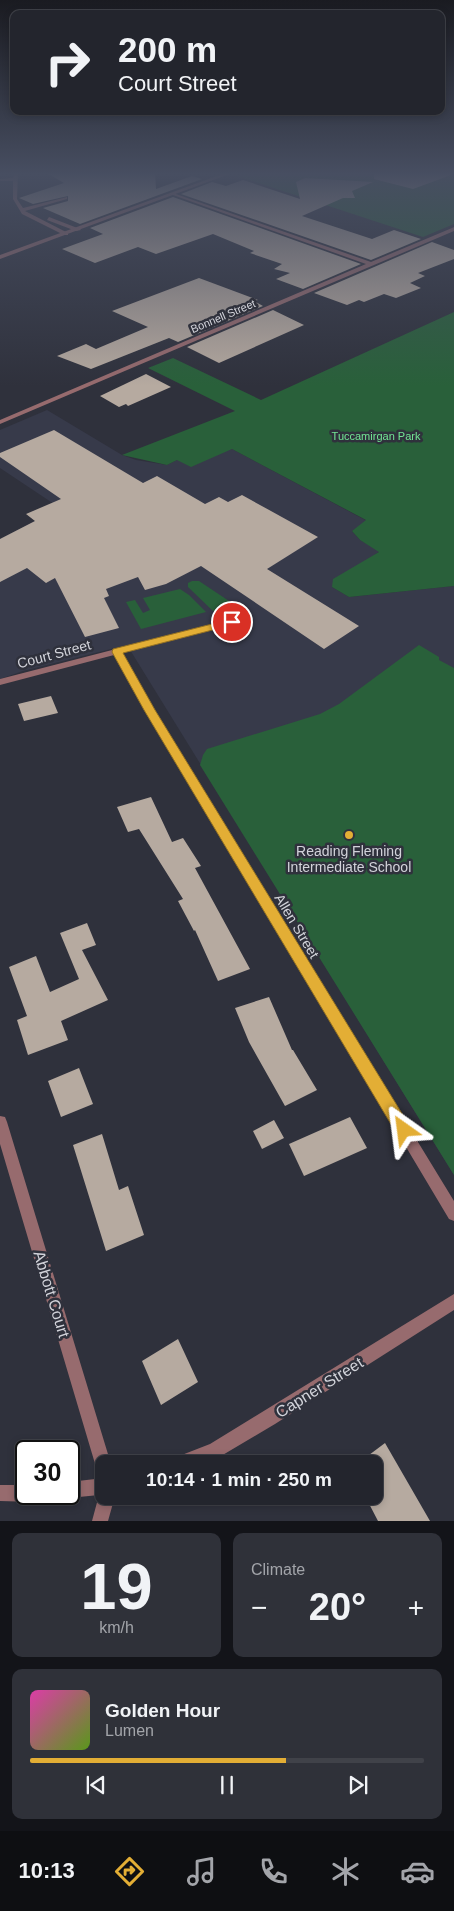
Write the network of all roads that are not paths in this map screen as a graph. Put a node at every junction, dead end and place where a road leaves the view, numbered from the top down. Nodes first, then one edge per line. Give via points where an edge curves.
1 (37, 244) edge
2 (314, 244) edge
3 (418, 244) edge
4 (0, 257) edge
5 (370, 264) junction
6 (0, 422) edge
7 (232, 622) dead end
8 (117, 652) junction
9 (0, 682) edge
10 (0, 1122) edge
11 (454, 1214) edge
12 (454, 1301) edge
13 (100, 1455) edge
14 (202, 1455) edge
15 (95, 1487) edge
16 (80, 1489) edge
17 (0, 1493) edge
18 (15, 1493) edge
19 (104, 1505) edge
20 (100, 1521) edge

1 - 4 street
2 - 5 street
3 - 5 street, Bonnell Street
5 - 6 street, Bonnell Street
7 - 8 street, Court Street
8 - 9 street, Court Street
8 - 11 street, Allen Street
10 - 13 street, Abbott Court
12 - 14 street, Capner Street via 270,1418
15 - 16 street
17 - 18 street
19 - 20 street

